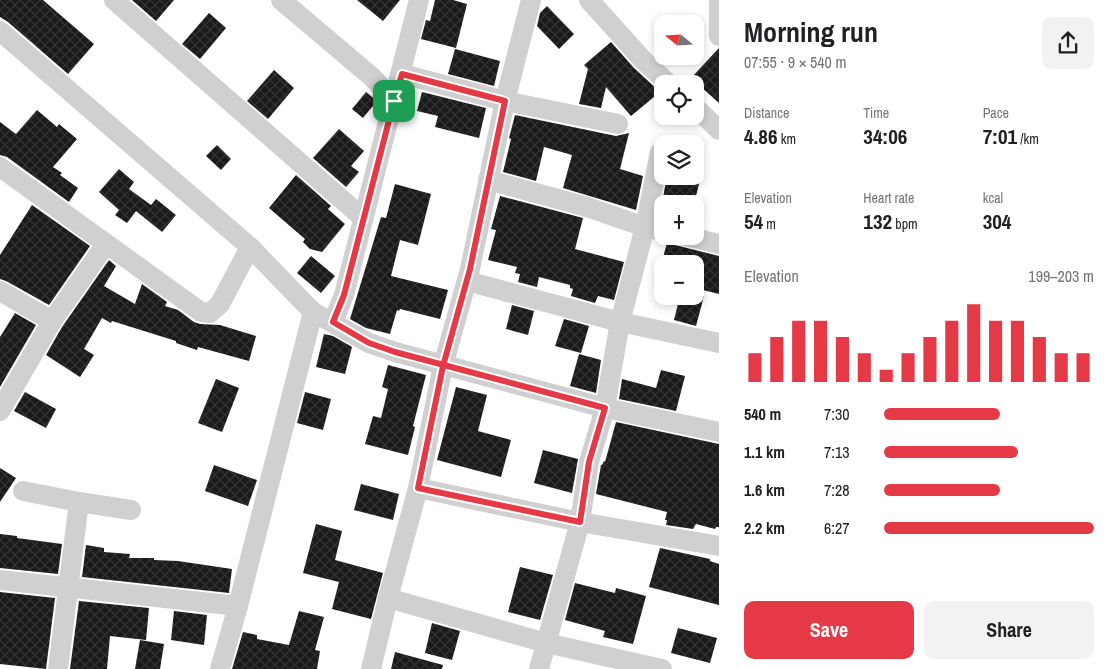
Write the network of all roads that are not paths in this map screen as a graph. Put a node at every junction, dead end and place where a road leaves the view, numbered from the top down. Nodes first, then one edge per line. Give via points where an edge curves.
1 (114, 0) edge
2 (281, 0) edge
3 (420, 0) edge
4 (531, 0) edge
5 (589, 0) edge
6 (719, 0) edge
7 (0, 31) edge
8 (719, 36) edge
9 (402, 74) junction
10 (660, 75) edge
11 (394, 101) junction
12 (505, 101) junction
13 (704, 116) edge
14 (618, 124) dead end
15 (719, 130) edge
16 (0, 167) edge
17 (488, 180) junction
18 (363, 218) junction
19 (654, 229) edge
20 (704, 240) edge
21 (106, 244) junction
22 (719, 244) edge
23 (250, 247) junction
24 (467, 281) junction
25 (0, 291) edge
26 (313, 312) junction
27 (52, 321) junction
28 (333, 322) junction
29 (620, 322) junction
30 (719, 343) edge
31 (443, 366) junction
32 (605, 408) junction
33 (0, 411) edge
34 (719, 432) edge
35 (418, 488) junction
36 (23, 491) dead end
37 (79, 502) junction
38 (132, 510) dead end
39 (580, 522) junction
40 (719, 546) edge
41 (0, 580) edge
42 (69, 588) junction
43 (388, 598) junction
44 (238, 606) junction
45 (546, 643) junction
46 (58, 669) edge
47 (220, 669) edge
48 (371, 669) edge
49 (539, 669) edge
50 (662, 669) edge

1 - 18 street
2 - 11 street via 372,77
3 - 9 street
4 - 12 street
5 - 10 street
6 - 8 street
7 - 23 street
9 - 11 street
9 - 12 street
11 - 18 street
12 - 14 street
12 - 17 street
13 - 15 street
16 - 21 street
17 - 19 street
17 - 24 street
18 - 28 street via 344,295
19 - 29 street
20 - 22 street
21 - 23 street via 191,306 210,313 220,304
21 - 27 street
23 - 26 street
24 - 29 street
24 - 31 street
25 - 27 street
26 - 28 street
26 - 44 street
27 - 33 street
28 - 31 street via 369,343
29 - 30 street
29 - 32 street
31 - 32 street
31 - 35 street
32 - 34 street
32 - 39 street via 589,462
35 - 39 street
35 - 43 street
36 - 37 street
37 - 38 street
37 - 42 street
39 - 40 street
39 - 45 street
41 - 42 street
42 - 44 street
42 - 46 street
43 - 45 street
43 - 48 street
44 - 47 street
45 - 49 street
45 - 50 street

